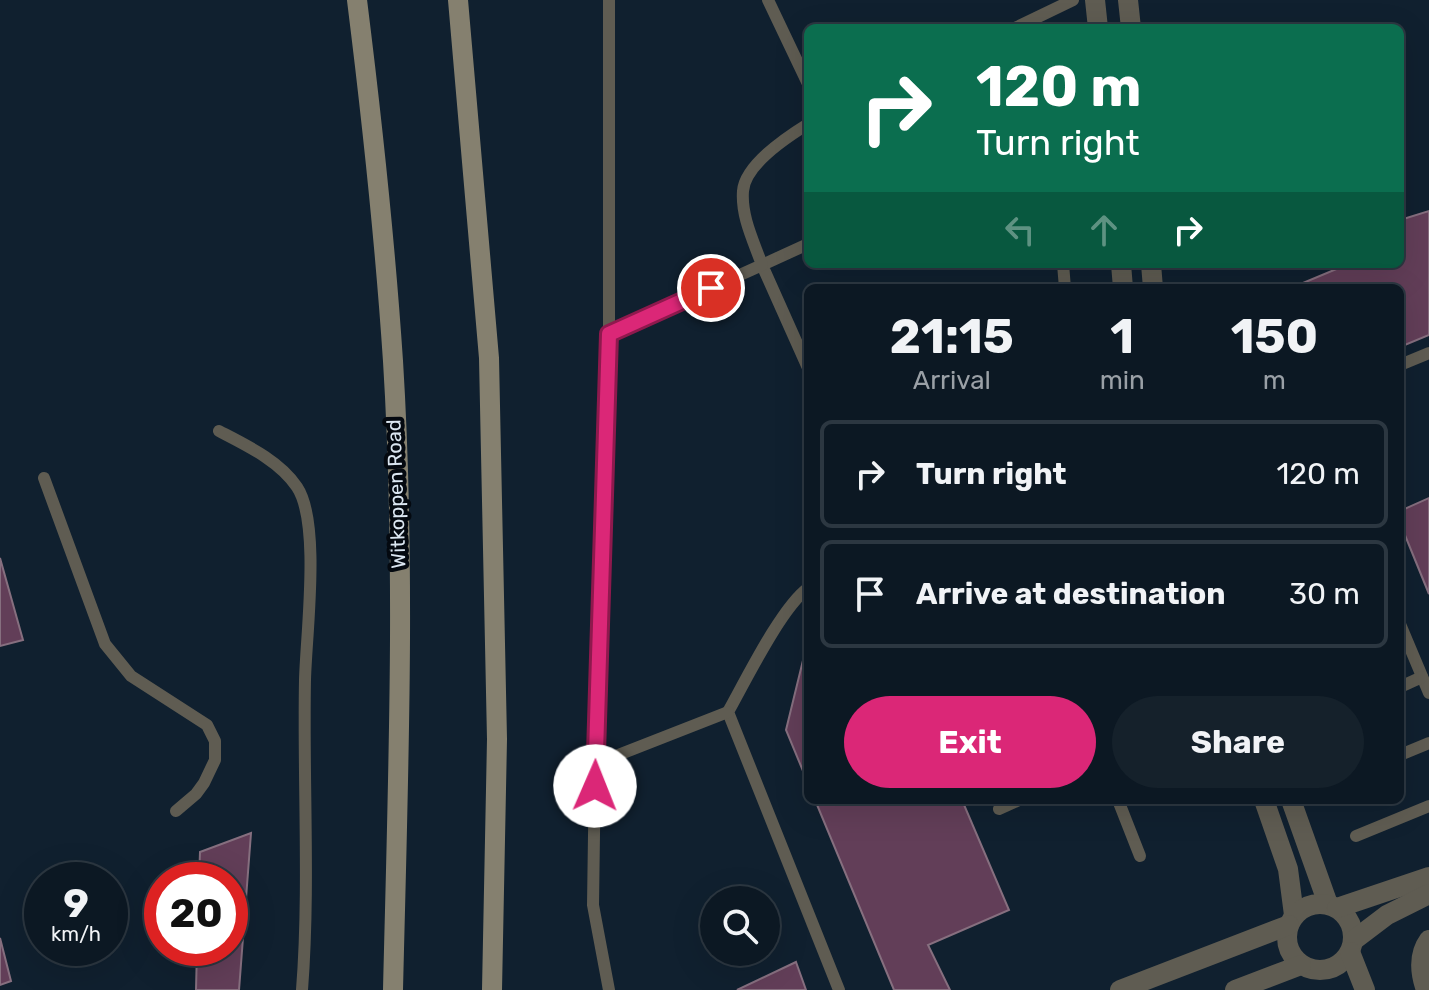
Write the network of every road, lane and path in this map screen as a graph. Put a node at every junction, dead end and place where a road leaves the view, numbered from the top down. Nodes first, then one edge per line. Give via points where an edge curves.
1 (357, 0) edge
2 (458, 0) edge
3 (609, 0) edge
4 (768, 0) edge
5 (1128, 0) edge
6 (1071, 1) edge
7 (1099, 1) edge
8 (1023, 24) edge
9 (1098, 24) edge
10 (1131, 24) edge
11 (804, 76) edge
12 (804, 131) edge
13 (804, 246) edge
14 (762, 265) junction
15 (609, 334) junction
16 (1429, 353) edge
17 (804, 359) edge
18 (1404, 363) edge
19 (219, 431) dead end
20 (44, 478) dead end
21 (804, 591) edge
22 (1404, 634) edge
23 (1422, 677) junction
24 (1404, 685) edge
25 (1429, 693) edge
26 (728, 712) junction
27 (1429, 743) edge
28 (1404, 753) edge
29 (595, 764) junction
30 (1010, 804) edge
31 (1120, 804) edge
32 (1265, 804) edge
33 (1293, 804) edge
34 (1429, 806) edge
35 (999, 809) dead end
36 (176, 811) dead end
37 (1356, 836) dead end
38 (1140, 856) dead end
39 (1429, 877) edge
40 (1429, 894) edge
41 (1333, 906) junction
42 (1292, 920) junction
43 (1429, 940) edge
44 (1352, 946) junction
45 (1306, 967) junction
46 (302, 990) edge
47 (393, 990) edge
48 (492, 990) edge
49 (609, 990) edge
50 (839, 990) edge
51 (1120, 990) edge
52 (1235, 990) edge
53 (1326, 990) edge
54 (1365, 990) edge
55 (1426, 990) edge

1 - 47 main road, Witkoppen Road via 393,378 399,776
2 - 48 main road via 489,358 497,739
3 - 15 lane
4 - 11 lane
5 - 10 street
6 - 7 lane
6 - 8 lane
7 - 9 street
12 - 14 lane via 770,151 743,189 744,214
13 - 14 lane
14 - 15 lane
14 - 17 lane
15 - 29 lane
16 - 18 lane
19 - 46 lane via 283,472 304,502 309,568
20 - 36 lane via 105,644 131,676 207,725 215,741 215,760 204,783
21 - 26 lane via 782,618
22 - 23 lane
23 - 24 lane
23 - 25 lane
26 - 29 lane
26 - 50 lane
27 - 28 lane
29 - 49 lane via 593,905
30 - 35 lane
31 - 38 lane
32 - 42 street via 1288,869
33 - 41 street
34 - 37 lane
39 - 41 street
40 - 44 street via 1387,915
41 - 42 street via 1310,905
41 - 44 street via 1350,922
42 - 45 street via 1287,943
42 - 51 street
43 - 55 street via 1422,950
44 - 45 street via 1345,960 1329,970
44 - 54 street
45 - 52 street
45 - 53 street

